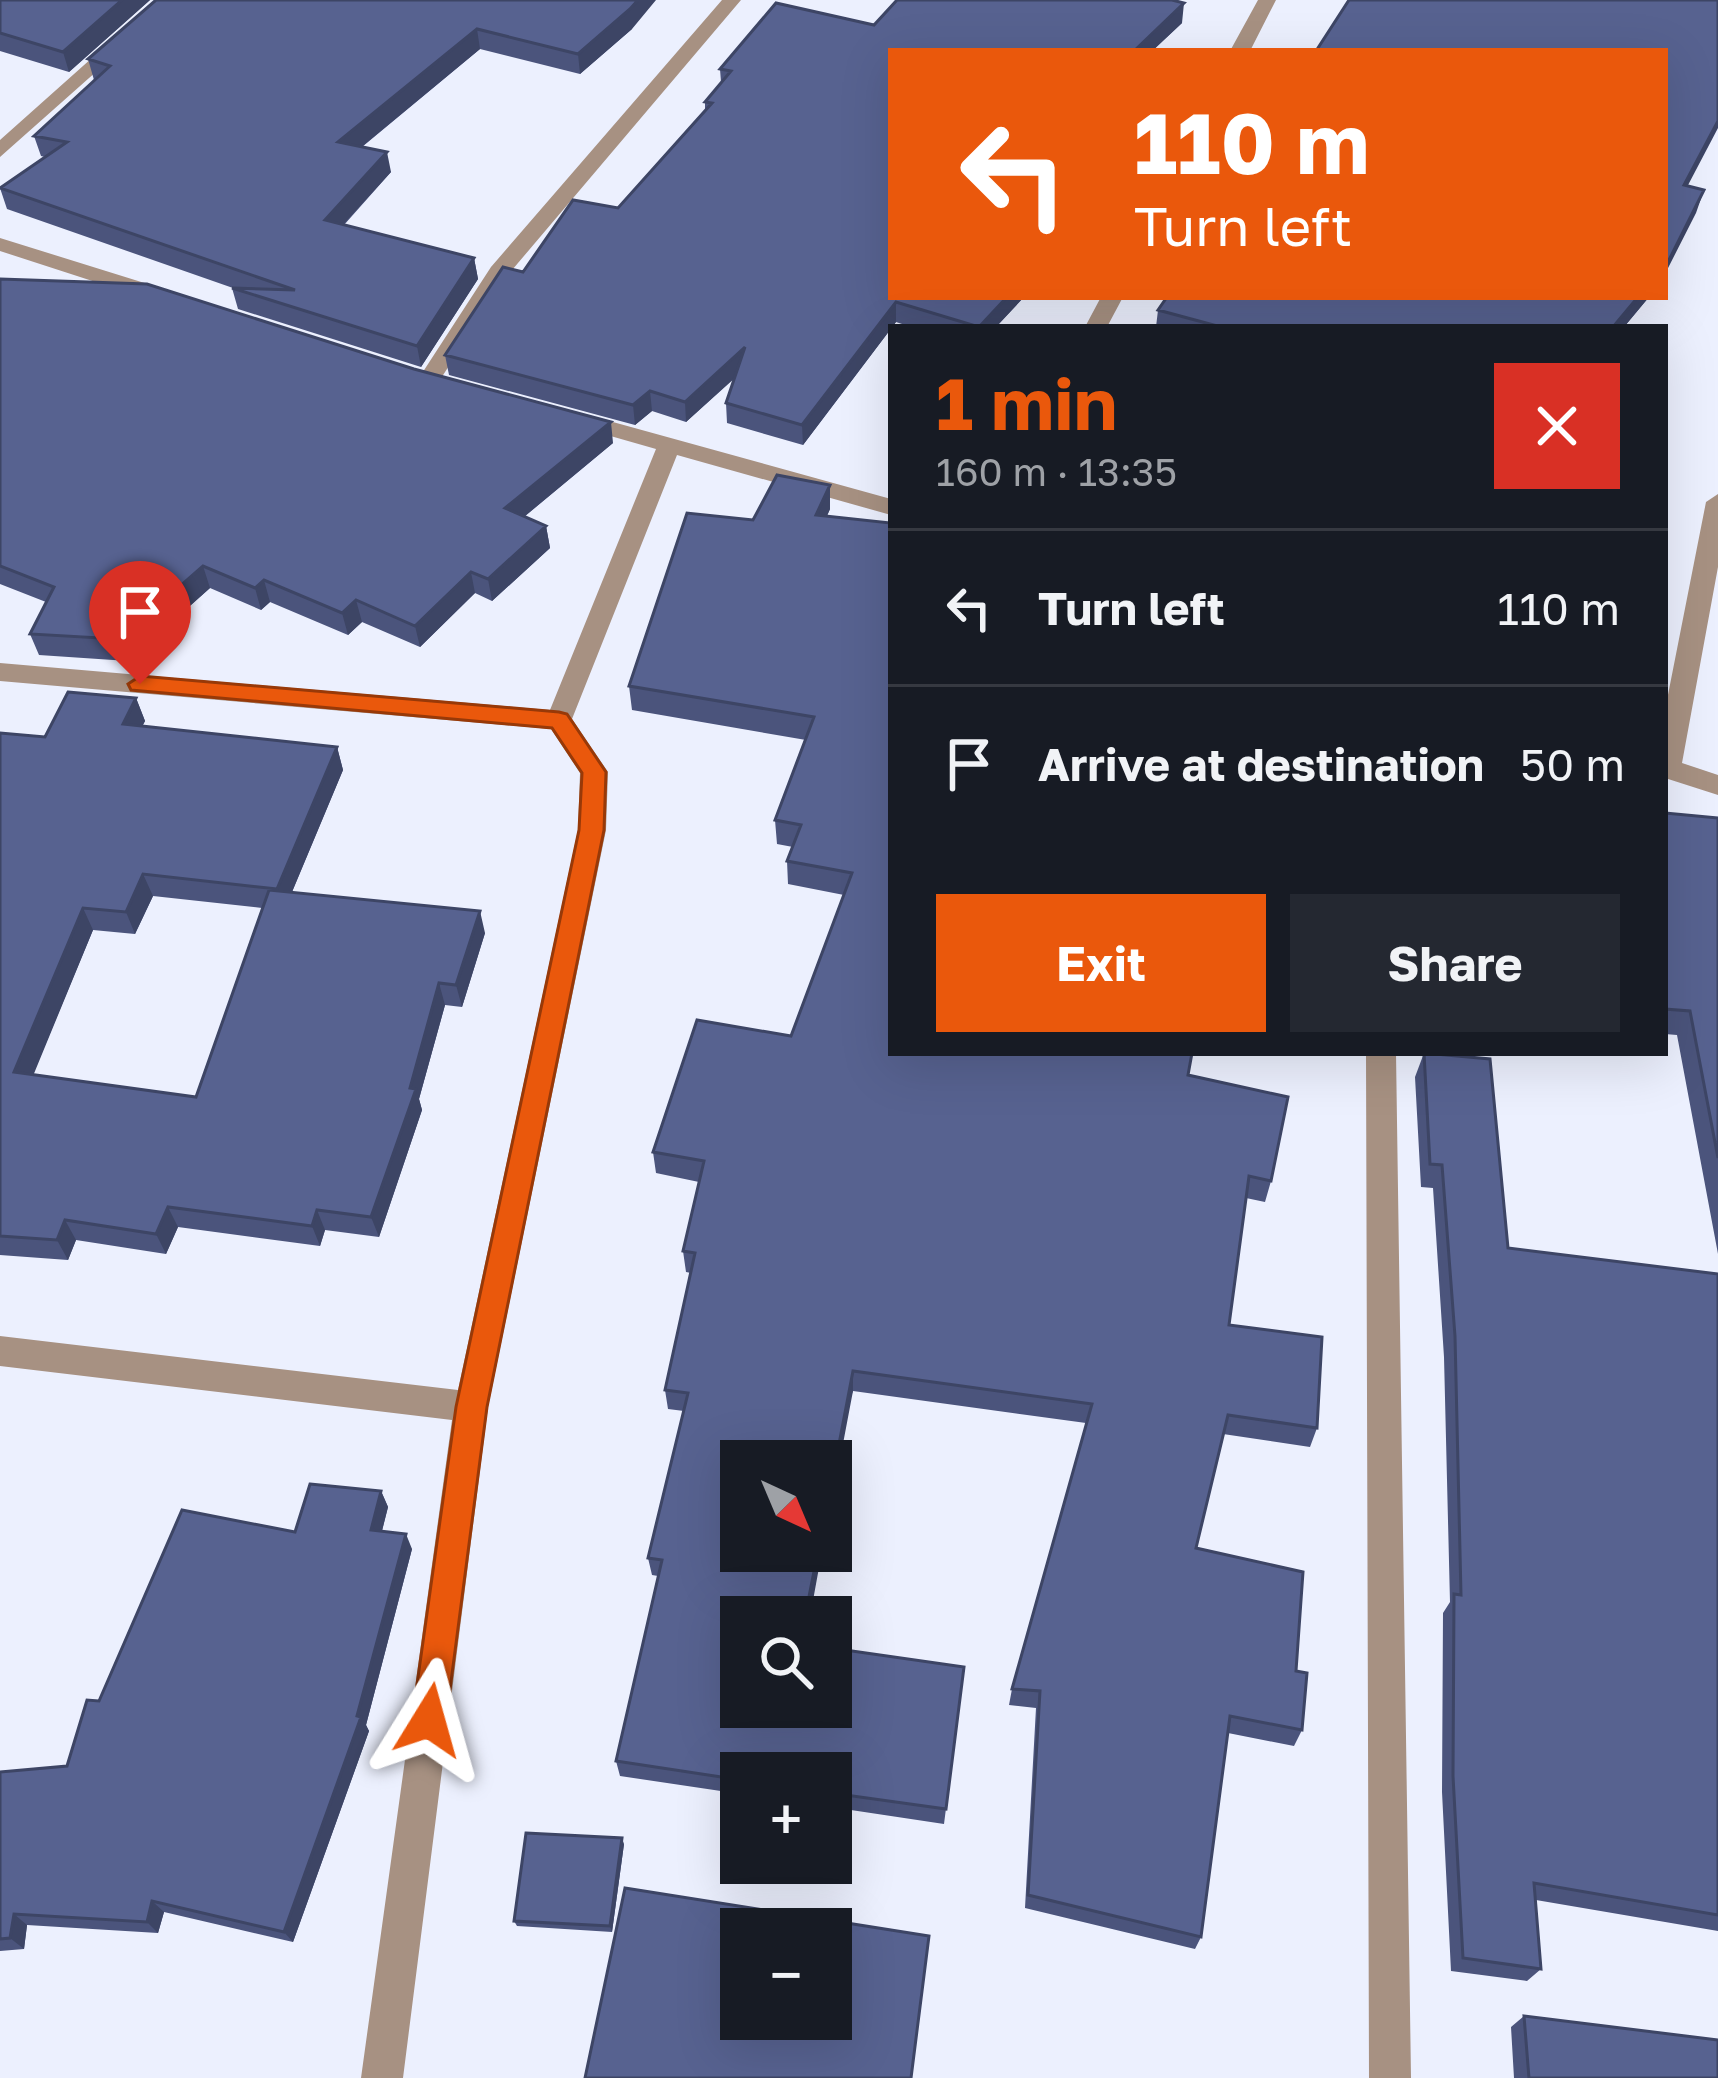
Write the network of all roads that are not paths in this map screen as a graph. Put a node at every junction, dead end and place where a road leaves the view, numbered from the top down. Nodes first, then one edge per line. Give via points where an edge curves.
1 (168, 0) edge
2 (731, 0) edge
3 (1267, 0) edge
4 (1242, 48) edge
5 (0, 151) edge
6 (0, 244) edge
7 (180, 302) edge
8 (428, 380) edge
9 (538, 409) edge
10 (670, 442) junction
11 (1718, 502) edge
12 (888, 506) edge
13 (0, 672) edge
14 (559, 720) junction
15 (1668, 758) edge
16 (1668, 769) edge
17 (1718, 784) edge
18 (1381, 1056) edge
19 (0, 1351) edge
20 (471, 1407) junction
21 (382, 2078) edge
22 (1390, 2078) edge

1 - 5 street
2 - 8 street via 499,272
3 - 4 street
6 - 7 street
9 - 10 street
10 - 12 street
10 - 14 street
11 - 15 street
13 - 14 street
14 - 20 street via 594,772 592,830
16 - 17 street
18 - 22 street
19 - 20 street
20 - 21 street

